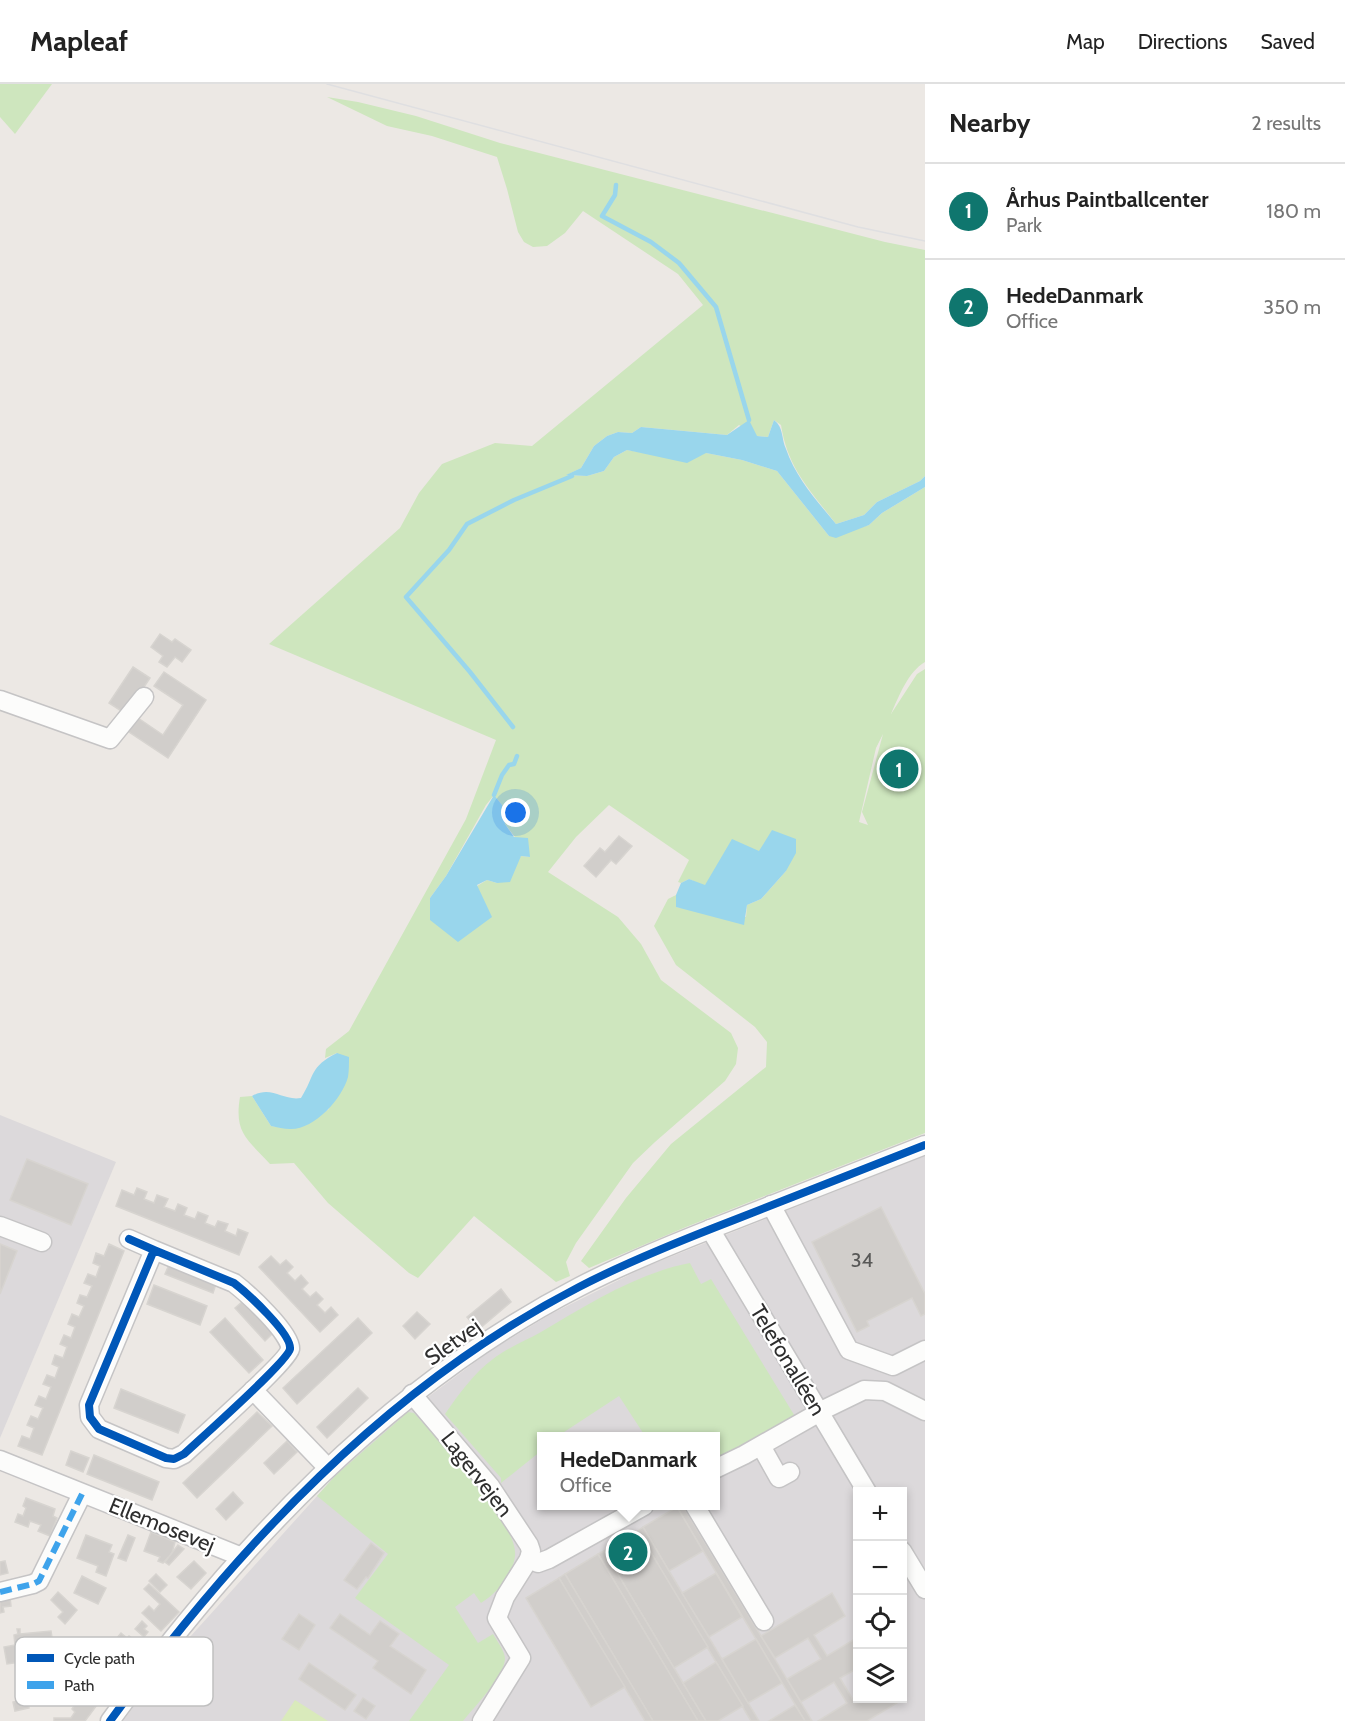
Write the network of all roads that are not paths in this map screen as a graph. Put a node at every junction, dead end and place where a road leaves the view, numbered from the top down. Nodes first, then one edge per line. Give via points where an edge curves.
1 (144, 697) dead end
2 (0, 700) edge
3 (925, 1145) edge
4 (771, 1205) junction
5 (0, 1226) edge
6 (710, 1229) junction
7 (129, 1239) dead end
8 (42, 1242) dead end
9 (154, 1250) junction
10 (925, 1350) edge
11 (253, 1390) junction
12 (412, 1394) junction
13 (925, 1411) edge
14 (819, 1412) junction
15 (761, 1446) junction
16 (0, 1460) edge
17 (720, 1466) edge
18 (328, 1468) junction
19 (782, 1479) dead end
20 (865, 1487) edge
21 (82, 1494) junction
22 (637, 1510) edge
23 (697, 1510) edge
24 (242, 1557) junction
25 (907, 1558) edge
26 (529, 1559) junction
27 (925, 1589) edge
28 (0, 1592) edge
29 (764, 1621) dead end
30 (173, 1637) edge
31 (121, 1706) edge
32 (110, 1721) edge
33 (482, 1721) edge

1 - 2 street via 110,739
3 - 4 street, Sletvej
4 - 6 street, Sletvej
4 - 10 street via 849,1350 893,1366
5 - 8 street
6 - 12 street, Sletvej via 544,1305
6 - 14 street, Telefonalléen
7 - 9 street
9 - 11 street via 234,1284 288,1337 287,1357
9 - 11 street via 89,1405 90,1417 99,1429 174,1459
11 - 18 street
12 - 18 street, Sletvej
12 - 26 street, Lagervejen via 490,1486 529,1545
13 - 14 street via 875,1389 856,1392
14 - 15 street
14 - 20 street, Telefonalléen
15 - 17 street
15 - 19 street
16 - 21 street, Ellemosevej
18 - 24 street, Sletvej
21 - 24 street, Ellemosevej
21 - 28 street, Ellemosevej via 39,1581
22 - 26 street via 549,1559 538,1563
23 - 29 street
24 - 30 street, Sletvej
25 - 27 street
26 - 33 street via 496,1618 521,1658
31 - 32 street, Sletvej

